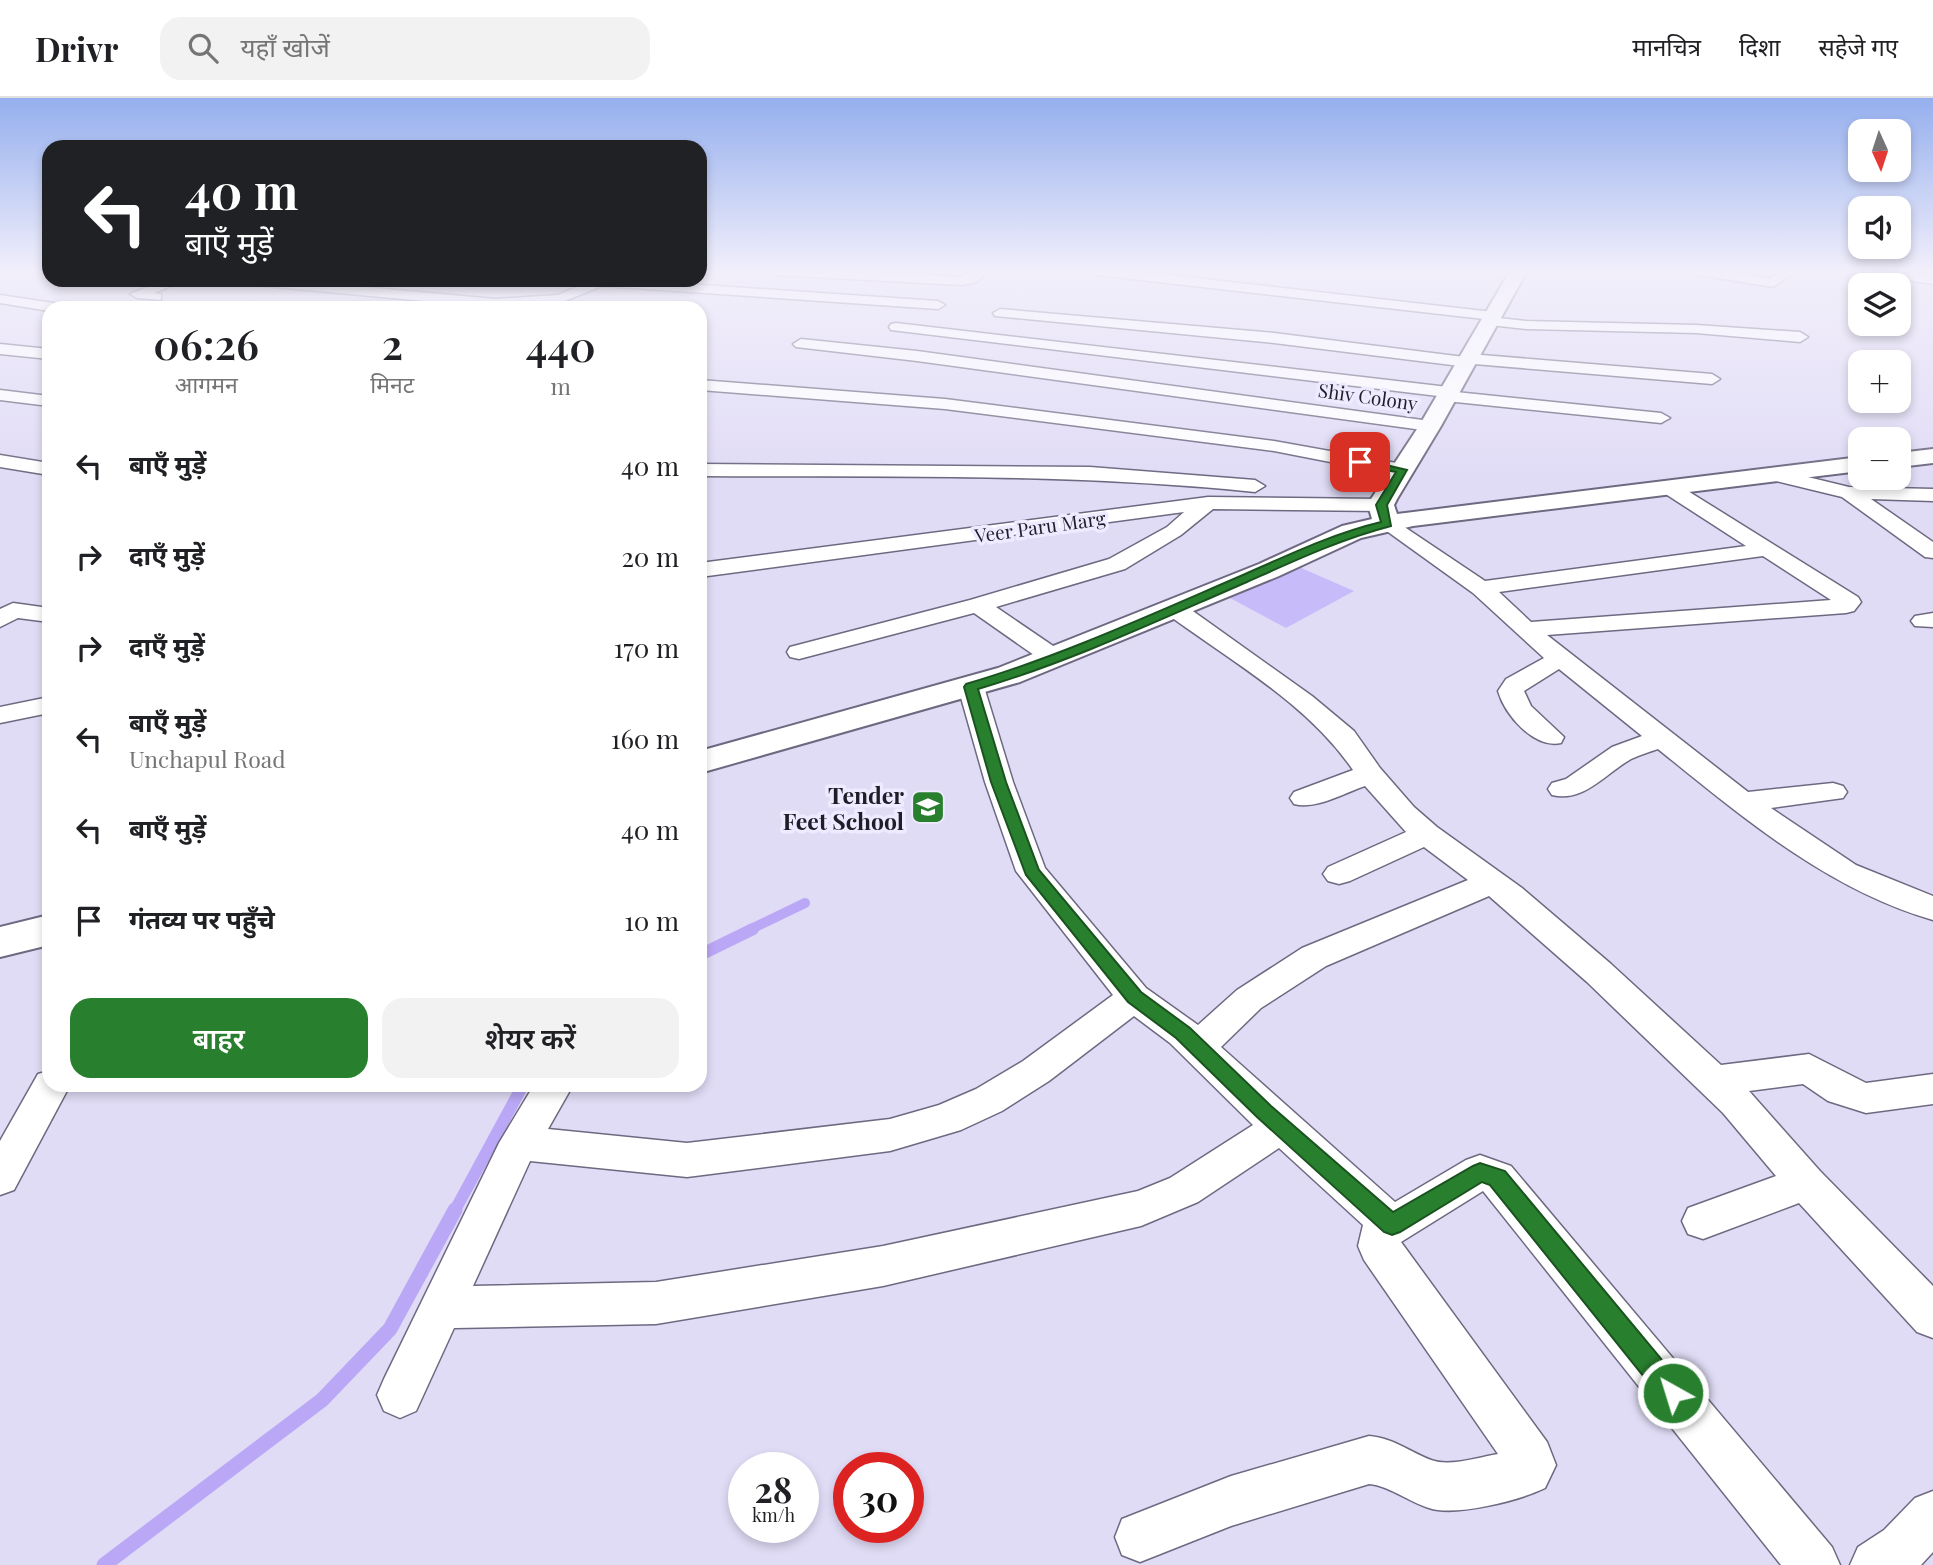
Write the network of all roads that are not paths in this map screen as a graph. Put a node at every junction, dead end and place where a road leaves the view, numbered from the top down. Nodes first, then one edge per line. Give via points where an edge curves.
1 (998, 339) edge
2 (1286, 339) edge
3 (1479, 339) edge
4 (800, 344) dead end
5 (0, 349) edge
6 (42, 353) edge
7 (1469, 361) junction
8 (1712, 379) dead end
9 (707, 386) edge
10 (1447, 394) junction
11 (0, 395) edge
12 (42, 400) edge
13 (1661, 418) dead end
14 (1430, 426) junction
15 (1933, 456) edge
16 (1911, 459) edge
17 (0, 461) edge
18 (1848, 465) edge
19 (42, 468) edge
20 (707, 470) edge
21 (1402, 470) junction
22 (1771, 474) junction
23 (1668, 487) junction
24 (1849, 493) junction
25 (1932, 496) edge
26 (1208, 503) junction
27 (1384, 509) junction
28 (1768, 549) junction
29 (1933, 552) edge
30 (707, 568) edge
31 (1481, 588) junction
32 (978, 605) junction
33 (1175, 609) junction
34 (42, 614) edge
35 (0, 620) edge
36 (1525, 630) junction
37 (799, 652) dead end
38 (1053, 657) junction
39 (1560, 659) junction
40 (971, 687) junction
41 (42, 706) edge
42 (0, 715) edge
43 (1551, 737) dead end
44 (1661, 738) junction
45 (707, 760) edge
46 (1370, 774) junction
47 (1562, 789) dead end
48 (1833, 792) dead end
49 (1304, 798) dead end
50 (1742, 802) junction
51 (1426, 834) junction
52 (1339, 874) dead end
53 (1490, 883) junction
54 (1933, 909) edge
55 (42, 932) edge
56 (0, 942) edge
57 (1135, 997) junction
58 (1198, 1047) junction
59 (1713, 1081) junction
60 (1933, 1089) edge
61 (47, 1092) edge
62 (550, 1092) edge
63 (1282, 1127) junction
64 (520, 1143) junction
65 (0, 1178) edge
66 (1806, 1183) junction
67 (1703, 1221) dead end
68 (1392, 1225) junction
69 (441, 1307) junction
70 (1933, 1317) edge
71 (400, 1395) dead end
72 (1933, 1516) edge
73 (1140, 1537) dead end
74 (1814, 1565) edge
75 (1876, 1565) edge

1 - 10 street
2 - 7 street
3 - 7 street
4 - 14 street, Shiv Colony
5 - 6 street
7 - 8 street
7 - 10 street
9 - 21 street via 945,404 1274,446
10 - 13 street
10 - 14 street
11 - 12 street
14 - 21 street
15 - 16 street
17 - 19 street
18 - 22 street
20 - 27 street via 1103,473 1155,476
21 - 27 street
22 - 23 street
22 - 24 street
23 - 27 street via 1413,518
23 - 28 street
24 - 25 street
24 - 29 street
26 - 27 street, Veer Paru Marg
26 - 30 street, Veer Paru Marg
26 - 32 street via 1174,531 1117,564
27 - 31 street
27 - 33 street via 1352,532
28 - 31 street
28 - 36 street via 1850,602 1846,606
31 - 36 street
32 - 37 street
32 - 38 street
33 - 38 street
33 - 46 street via 1303,701 1344,737
34 - 35 street via 13,610
36 - 39 street
38 - 40 street
39 - 43 street via 1515,684 1511,691 1526,717
39 - 44 street
40 - 45 street
40 - 57 street via 1031,871
41 - 42 street
44 - 47 street via 1622,752 1576,785
44 - 50 street
46 - 49 street
46 - 51 street
48 - 50 street
50 - 54 street via 1845,873
51 - 52 street
51 - 53 street
53 - 58 street via 1314,957 1249,999
53 - 59 street via 1599,973
55 - 56 street
57 - 58 street
57 - 64 street via 989,1100 947,1119 890,1135 687,1160
58 - 63 street
59 - 60 street via 1809,1069 1841,1090 1866,1098
59 - 66 street
61 - 65 street
62 - 64 street
63 - 68 street
63 - 69 street via 1164,1201 883,1266 656,1303
64 - 69 street
66 - 67 street
66 - 70 street
68 - 73 street via 1380,1232 1379,1246 1530,1459 1528,1471 1443,1487 1430,1486 1380,1460 1369,1460 1231,1501
68 - 74 street via 1480,1172 1497,1178
69 - 71 street
72 - 75 street via 1902,1548

